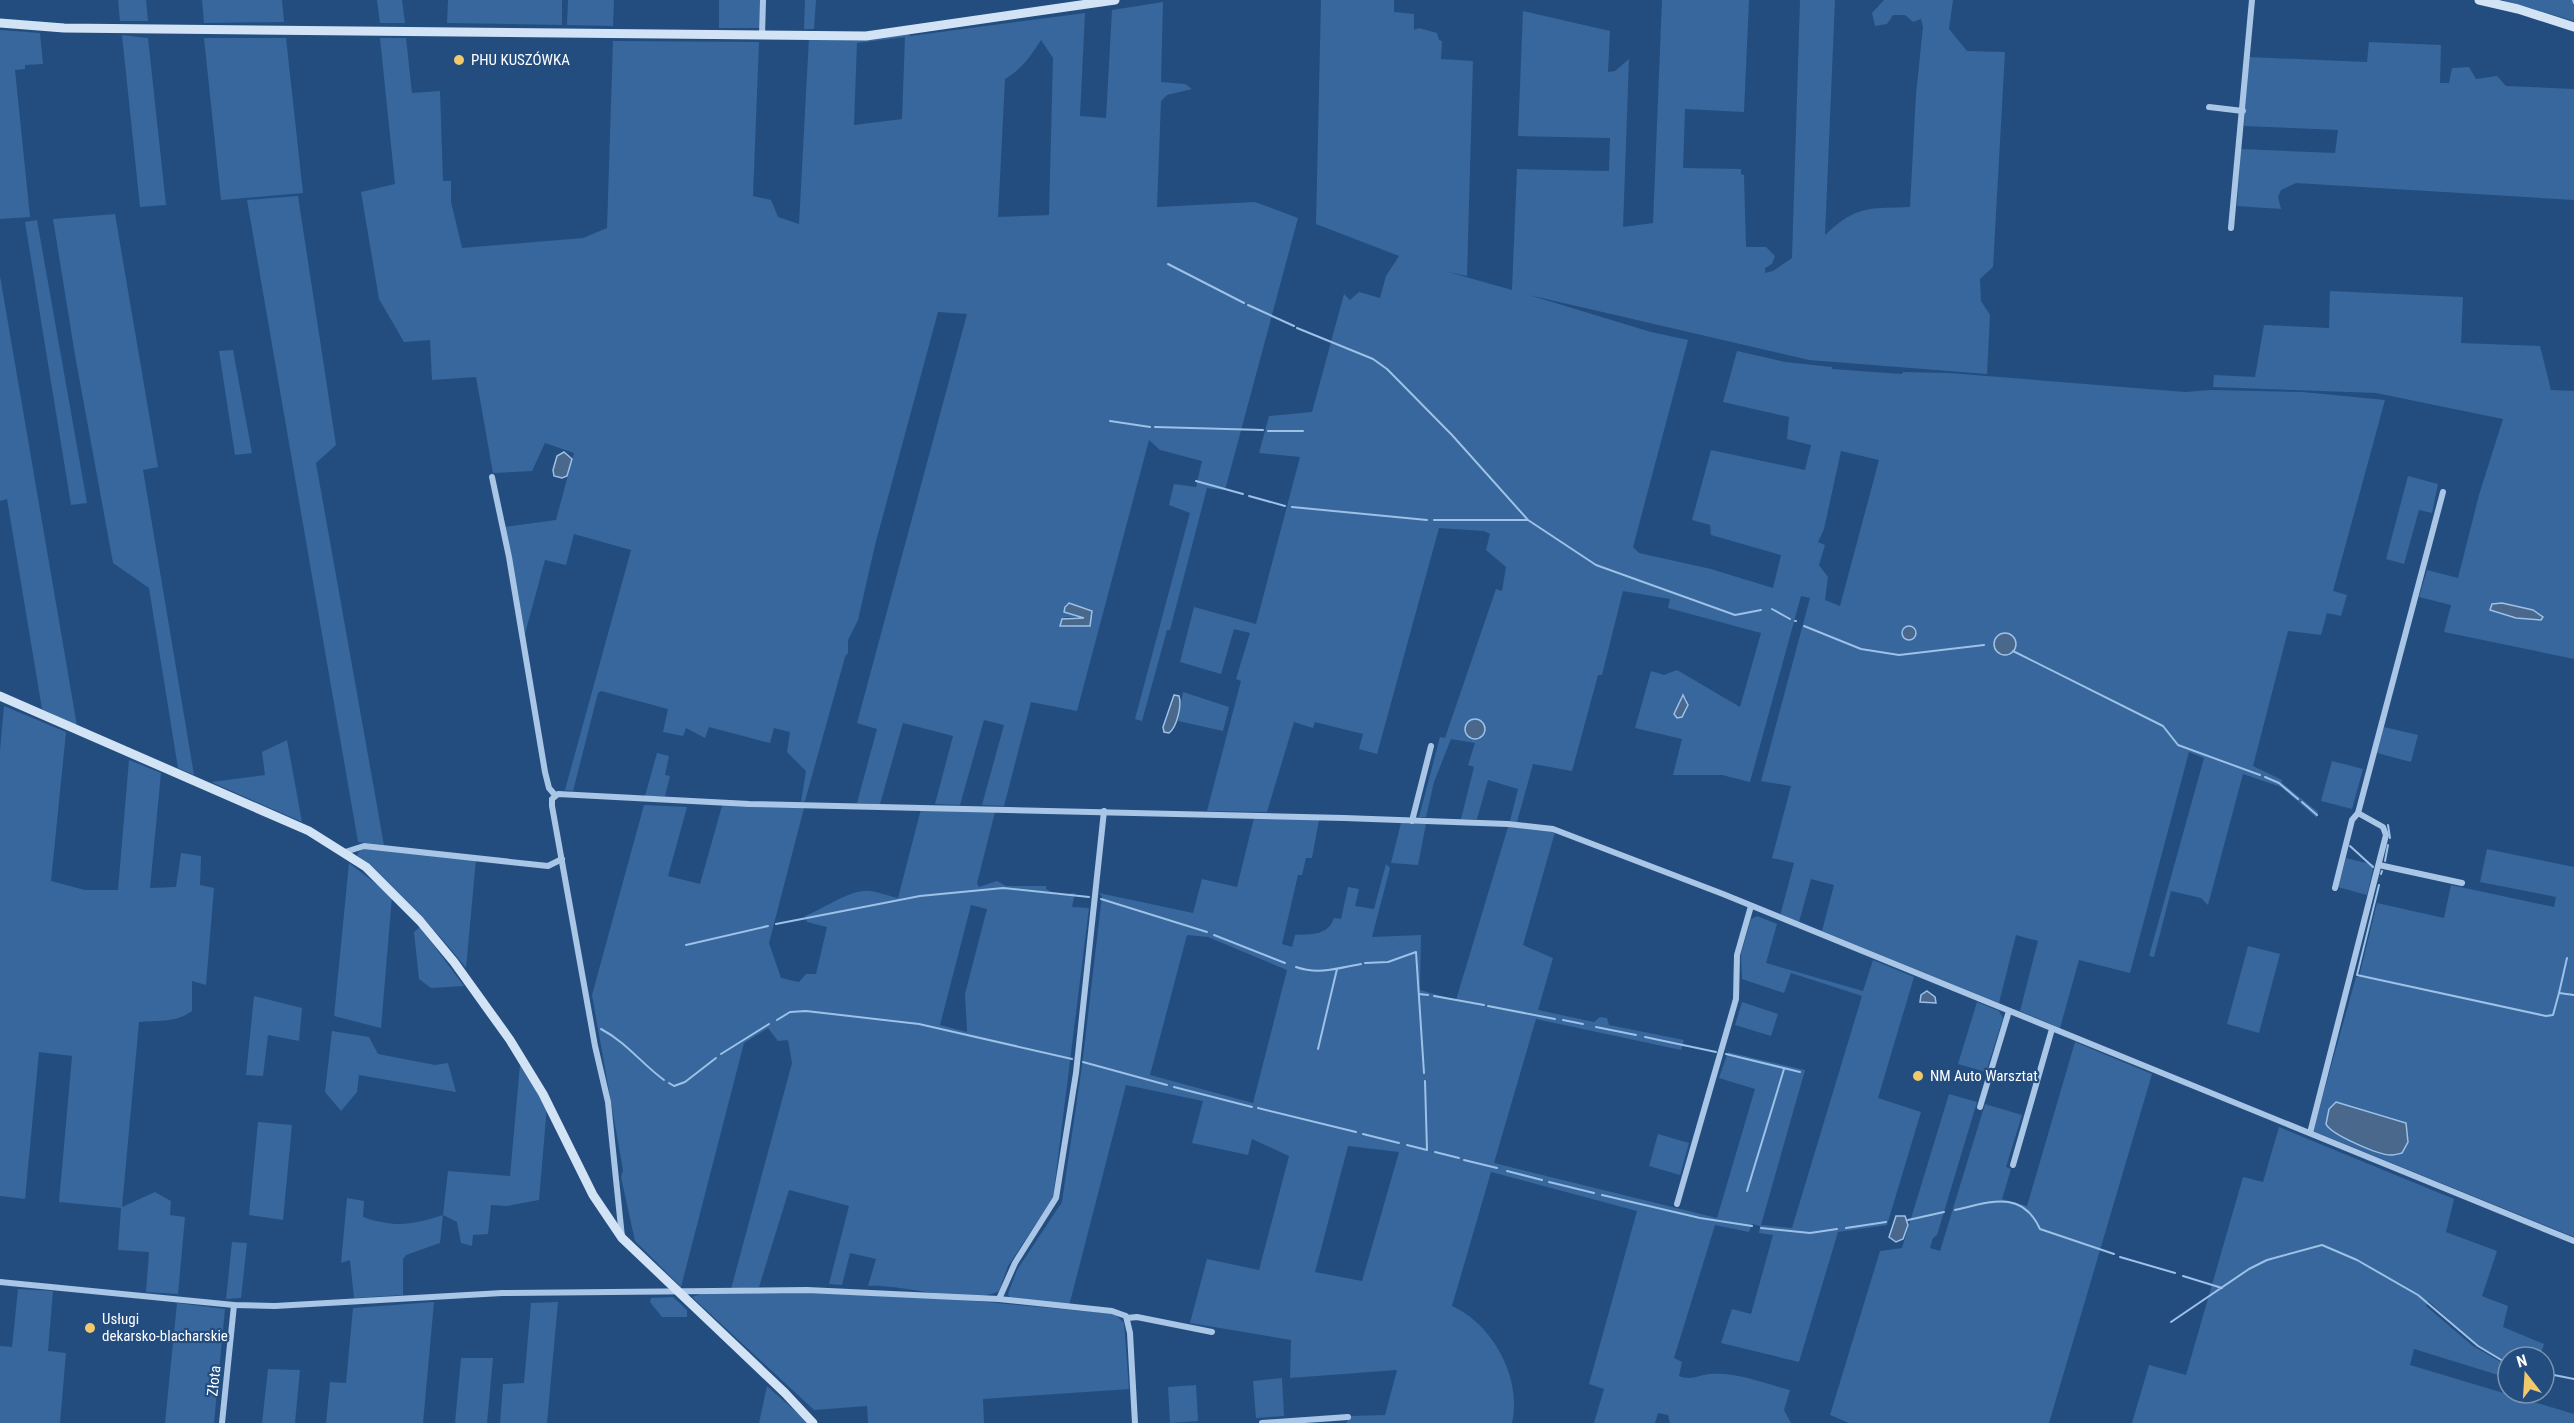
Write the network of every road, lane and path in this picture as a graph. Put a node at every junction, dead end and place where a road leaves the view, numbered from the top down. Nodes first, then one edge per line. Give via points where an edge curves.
1 (763, 0) edge
2 (1115, 0) edge
3 (2252, 0) edge
4 (2479, 0) edge
5 (0, 22) edge
6 (2574, 27) edge
7 (762, 36) junction
8 (2209, 107) dead end
9 (2243, 111) junction
10 (2231, 228) dead end
11 (492, 477) dead end
12 (2443, 492) dead end
13 (0, 696) edge
14 (1431, 746) dead end
15 (555, 795) junction
16 (1104, 811) junction
17 (2358, 813) junction
18 (1412, 820) junction
19 (345, 852) junction
20 (562, 859) junction
21 (2379, 865) junction
22 (2462, 883) dead end
23 (2335, 888) dead end
24 (1751, 906) junction
25 (2009, 1011) junction
26 (2052, 1029) junction
27 (1980, 1107) dead end
28 (2310, 1133) junction
29 (2013, 1165) dead end
30 (1677, 1204) dead end
31 (622, 1238) junction
32 (2574, 1241) edge
33 (0, 1282) edge
34 (678, 1293) junction
35 (999, 1299) junction
36 (234, 1305) junction
37 (1127, 1318) junction
38 (1212, 1332) dead end
39 (1348, 1417) dead end
40 (222, 1423) edge
41 (813, 1423) edge
42 (1135, 1423) edge
43 (1262, 1423) edge

1 - 7 street
2 - 7 street via 866,36
3 - 9 street
4 - 6 street
5 - 7 street via 64,28
8 - 9 street
9 - 10 street
11 - 15 street via 545,772
12 - 17 street
13 - 19 street via 309,831
14 - 18 street
15 - 16 street via 749,804
15 - 20 street via 552,806
16 - 18 street
16 - 35 street via 1077,1061 1058,1190 1053,1206 1015,1263
17 - 21 street via 2385,831
17 - 23 street via 2352,820
18 - 24 street via 1553,829
19 - 20 street via 364,846 548,866
19 - 31 street via 366,867 420,921 489,1011 537,1085 593,1195
20 - 31 street via 608,1102
21 - 22 street
21 - 28 street
24 - 25 street
24 - 30 street via 1737,955 1736,999
25 - 26 street
25 - 27 street
26 - 28 street
26 - 29 street
28 - 32 street
31 - 34 street
33 - 36 street
34 - 35 street via 846,1290
34 - 36 street via 502,1293 303,1306
34 - 41 street
35 - 37 street via 1112,1311
36 - 40 street, Złota
37 - 38 street
37 - 42 street
39 - 43 street

